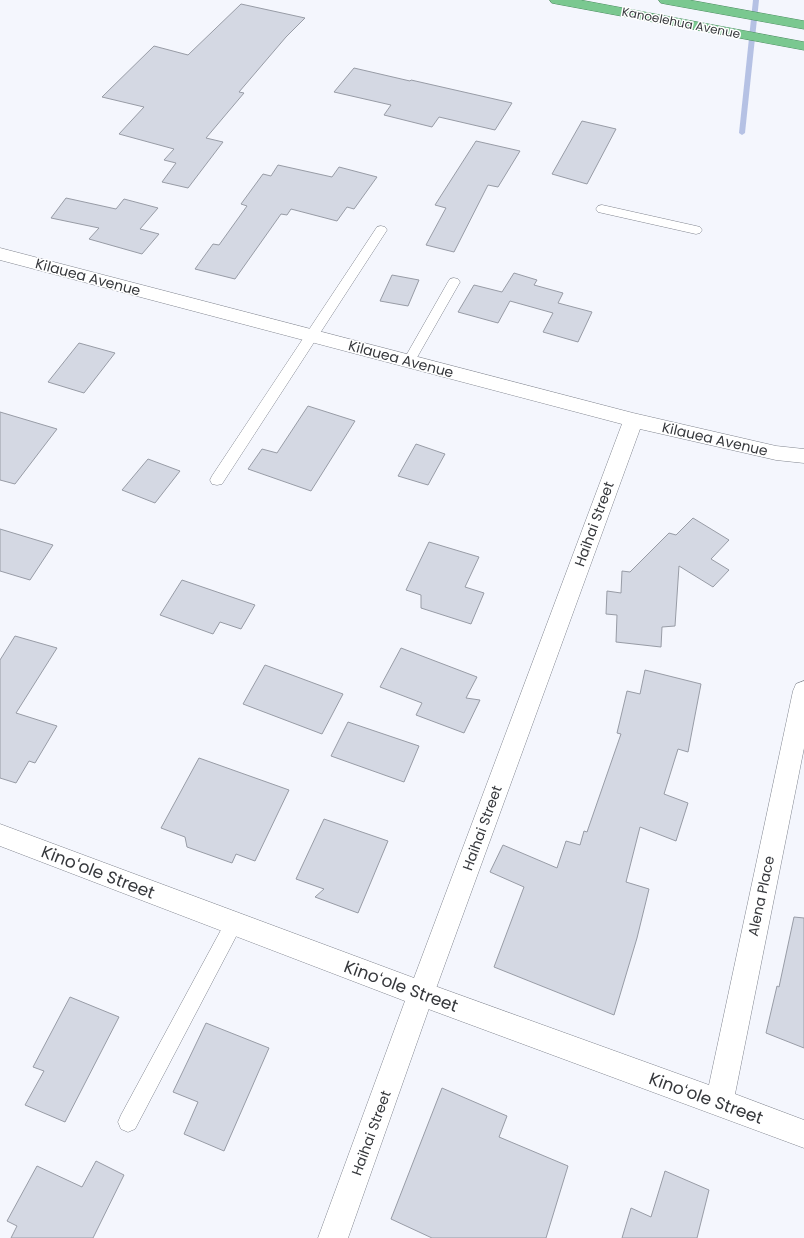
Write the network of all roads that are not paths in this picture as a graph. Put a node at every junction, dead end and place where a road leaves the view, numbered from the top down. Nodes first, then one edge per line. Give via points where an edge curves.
1 (557, 0) edge
2 (666, 0) edge
3 (804, 25) edge
4 (804, 46) edge
5 (602, 209) dead end
6 (381, 230) dead end
7 (696, 230) dead end
8 (0, 254) edge
9 (454, 282) dead end
10 (311, 336) junction
11 (409, 361) junction
12 (633, 420) junction
13 (804, 456) edge
14 (217, 480) dead end
15 (804, 691) edge
16 (0, 835) edge
17 (234, 924) junction
18 (421, 994) junction
19 (719, 1102) junction
20 (128, 1122) dead end
21 (804, 1134) edge
22 (333, 1238) edge

1 - 4 highway, Kanoelehua Avenue
2 - 3 highway, Kanoelehua Avenue
5 - 7 lane
6 - 10 lane
8 - 10 street, Kilauea Avenue
9 - 11 lane
10 - 11 street, Kilauea Avenue
10 - 14 lane
11 - 12 street, Kilauea Avenue
12 - 13 street, Kilauea Avenue via 776,453
12 - 18 street, Haihai Street
15 - 19 street, Alena Place
16 - 17 street, Kinoʻole Street
17 - 18 street, Kinoʻole Street
17 - 20 lane
18 - 19 street, Kinoʻole Street
18 - 22 street, Haihai Street
19 - 21 street, Kinoʻole Street

